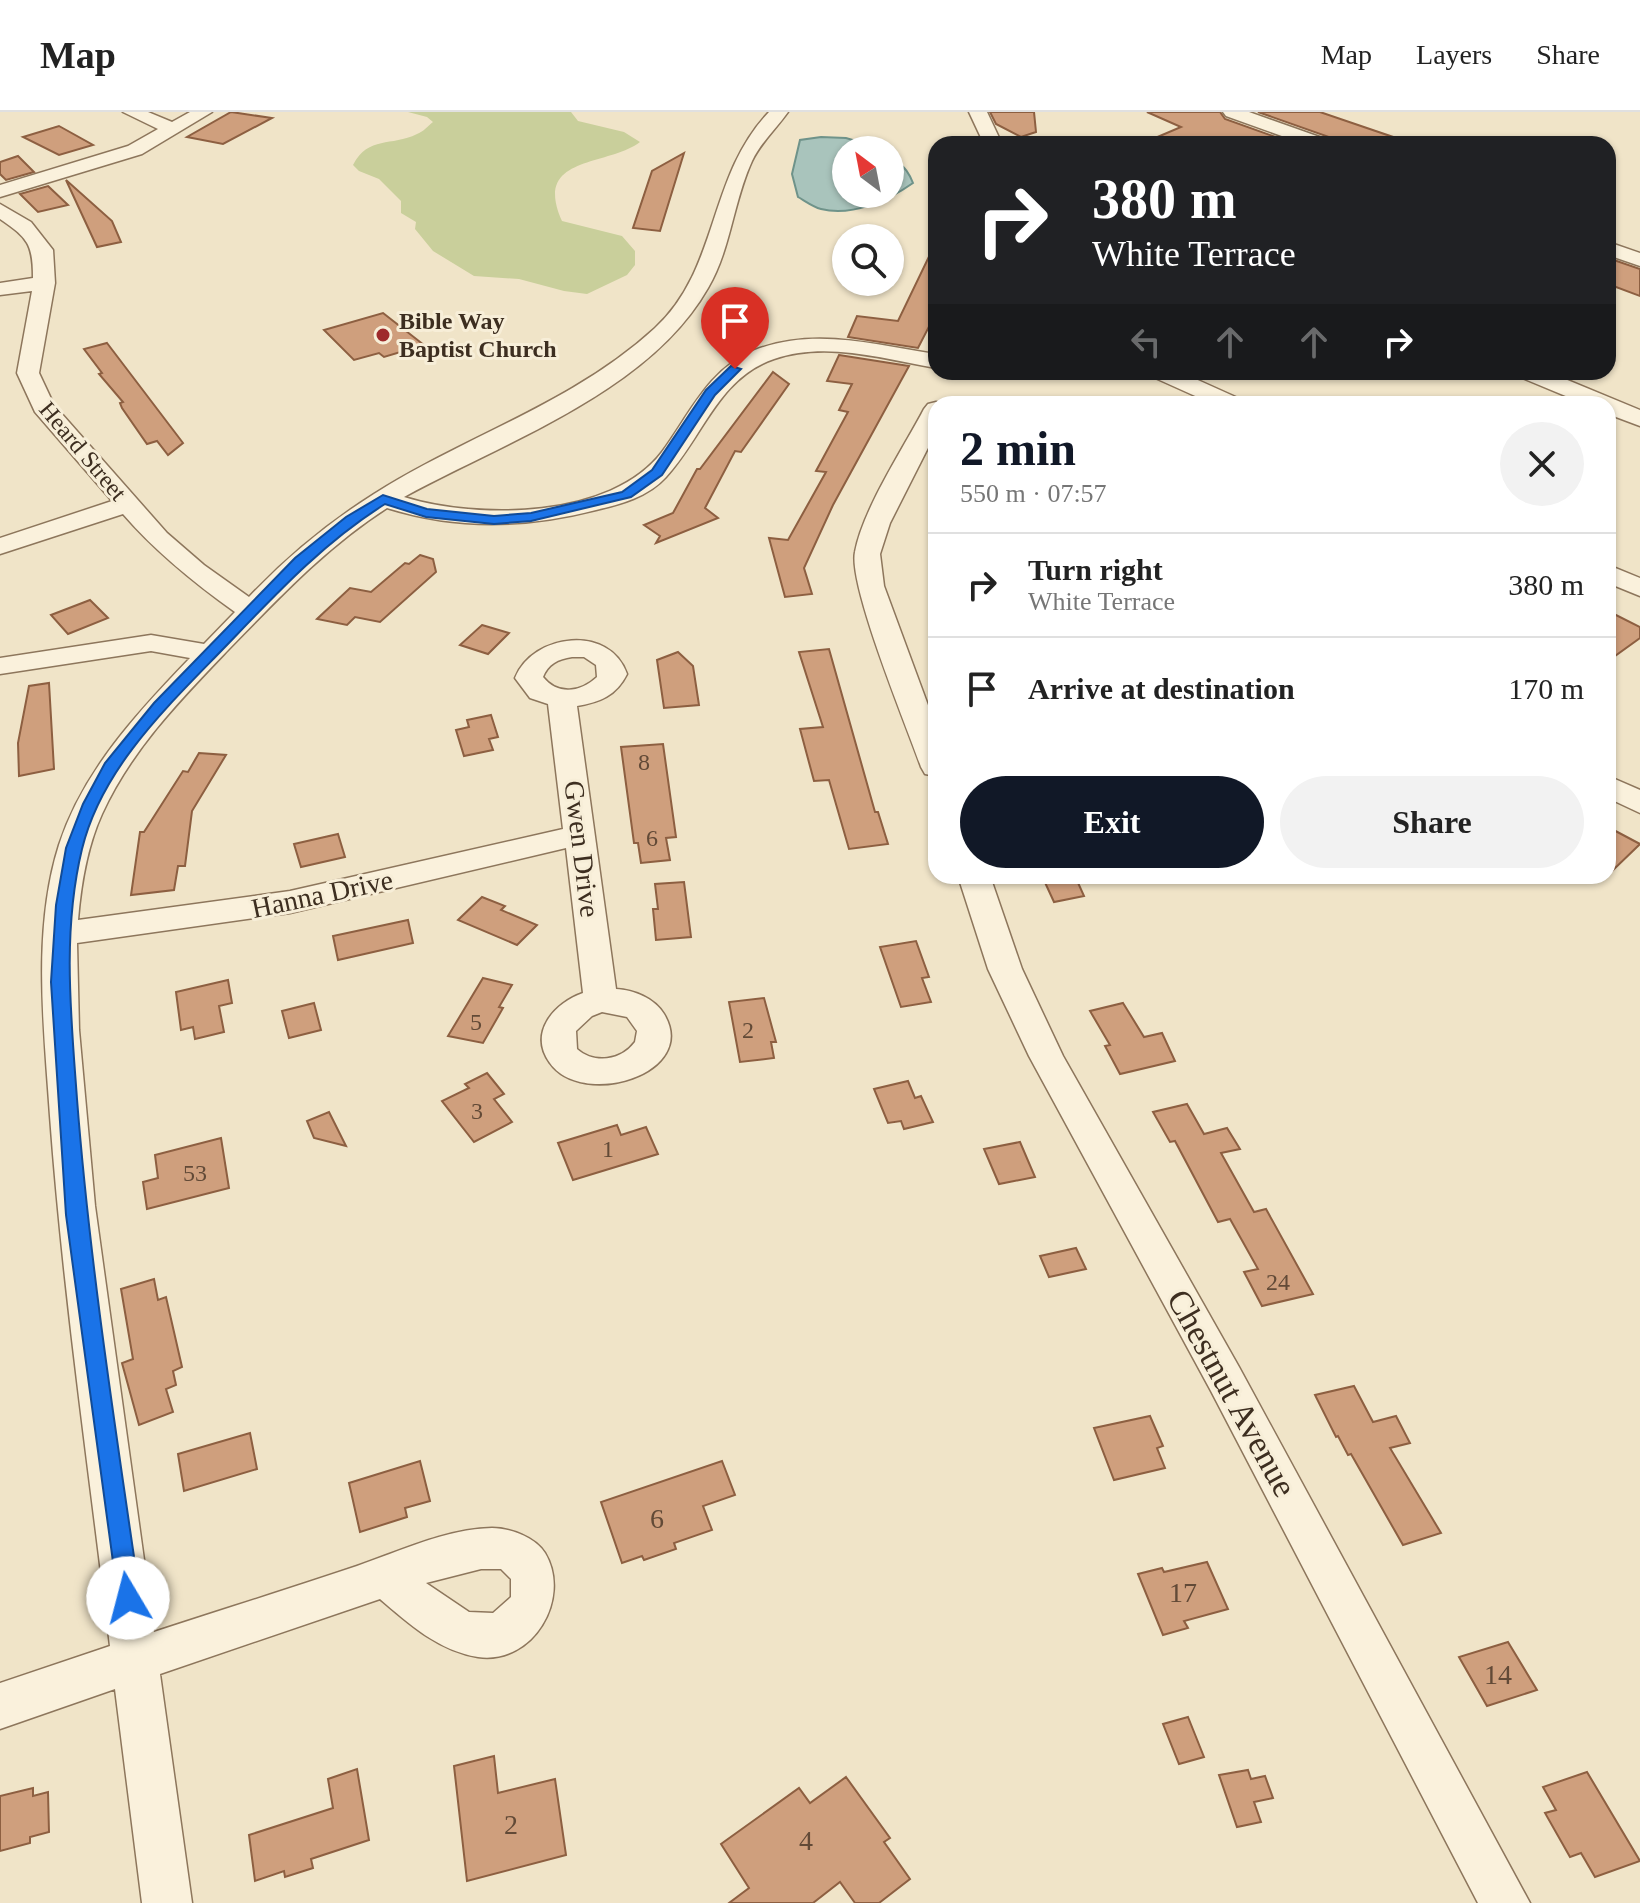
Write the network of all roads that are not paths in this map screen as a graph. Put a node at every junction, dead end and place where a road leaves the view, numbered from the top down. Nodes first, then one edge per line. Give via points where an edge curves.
1 (132, 112) edge
2 (203, 112) edge
3 (779, 112) edge
4 (978, 112) edge
5 (1232, 112) edge
6 (173, 129) junction
7 (989, 136) edge
8 (1299, 136) edge
9 (0, 191) edge
10 (0, 210) edge
11 (1616, 251) edge
12 (1640, 260) edge
13 (44, 283) junction
14 (0, 289) edge
15 (928, 360) edge
16 (1179, 380) edge
17 (1547, 380) edge
18 (1214, 396) edge
19 (1585, 396) edge
20 (1616, 409) edge
21 (1640, 419) edge
22 (928, 442) edge
23 (383, 499) junction
24 (127, 504) junction
25 (0, 546) edge
26 (1616, 577) edge
27 (1640, 588) edge
28 (251, 611) junction
29 (210, 653) junction
30 (0, 666) edge
31 (562, 699) dead end
32 (928, 745) edge
33 (1616, 790) edge
34 (1640, 803) edge
35 (580, 835) junction
36 (977, 884) edge
37 (62, 934) junction
38 (601, 1000) dead end
39 (386, 1577) dead end
40 (136, 1659) junction
41 (0, 1706) edge
42 (167, 1903) edge
43 (1505, 1903) edge

1 - 6 street
2 - 6 street
3 - 23 street via 741,160 703,279 665,330 580,396
4 - 7 street
5 - 8 street
6 - 9 street via 135,150
10 - 13 street, Heard Street via 24,226 43,250
11 - 12 street
13 - 14 street
13 - 24 street, Heard Street via 28,359 33,389 59,428
15 - 23 street via 809,344 762,355 717,385 657,473 609,500 494,520 426,513
16 - 18 street
17 - 19 street
20 - 21 street
22 - 32 street via 877,523 867,554 871,586
23 - 28 street via 325,539
24 - 25 street
24 - 28 street, Heard Street via 195,571
26 - 27 street
28 - 29 street
29 - 30 street via 151,643
29 - 37 street via 139,730 91,804 74,848
31 - 35 street, Gwen Drive
33 - 34 street
35 - 37 street, Hanna Drive via 290,902
35 - 38 street, Gwen Drive
36 - 43 street, Chestnut Avenue via 1005,969 1046,1056
37 - 40 street via 62,1027 76,1215
39 - 40 street
40 - 41 street
40 - 42 street

